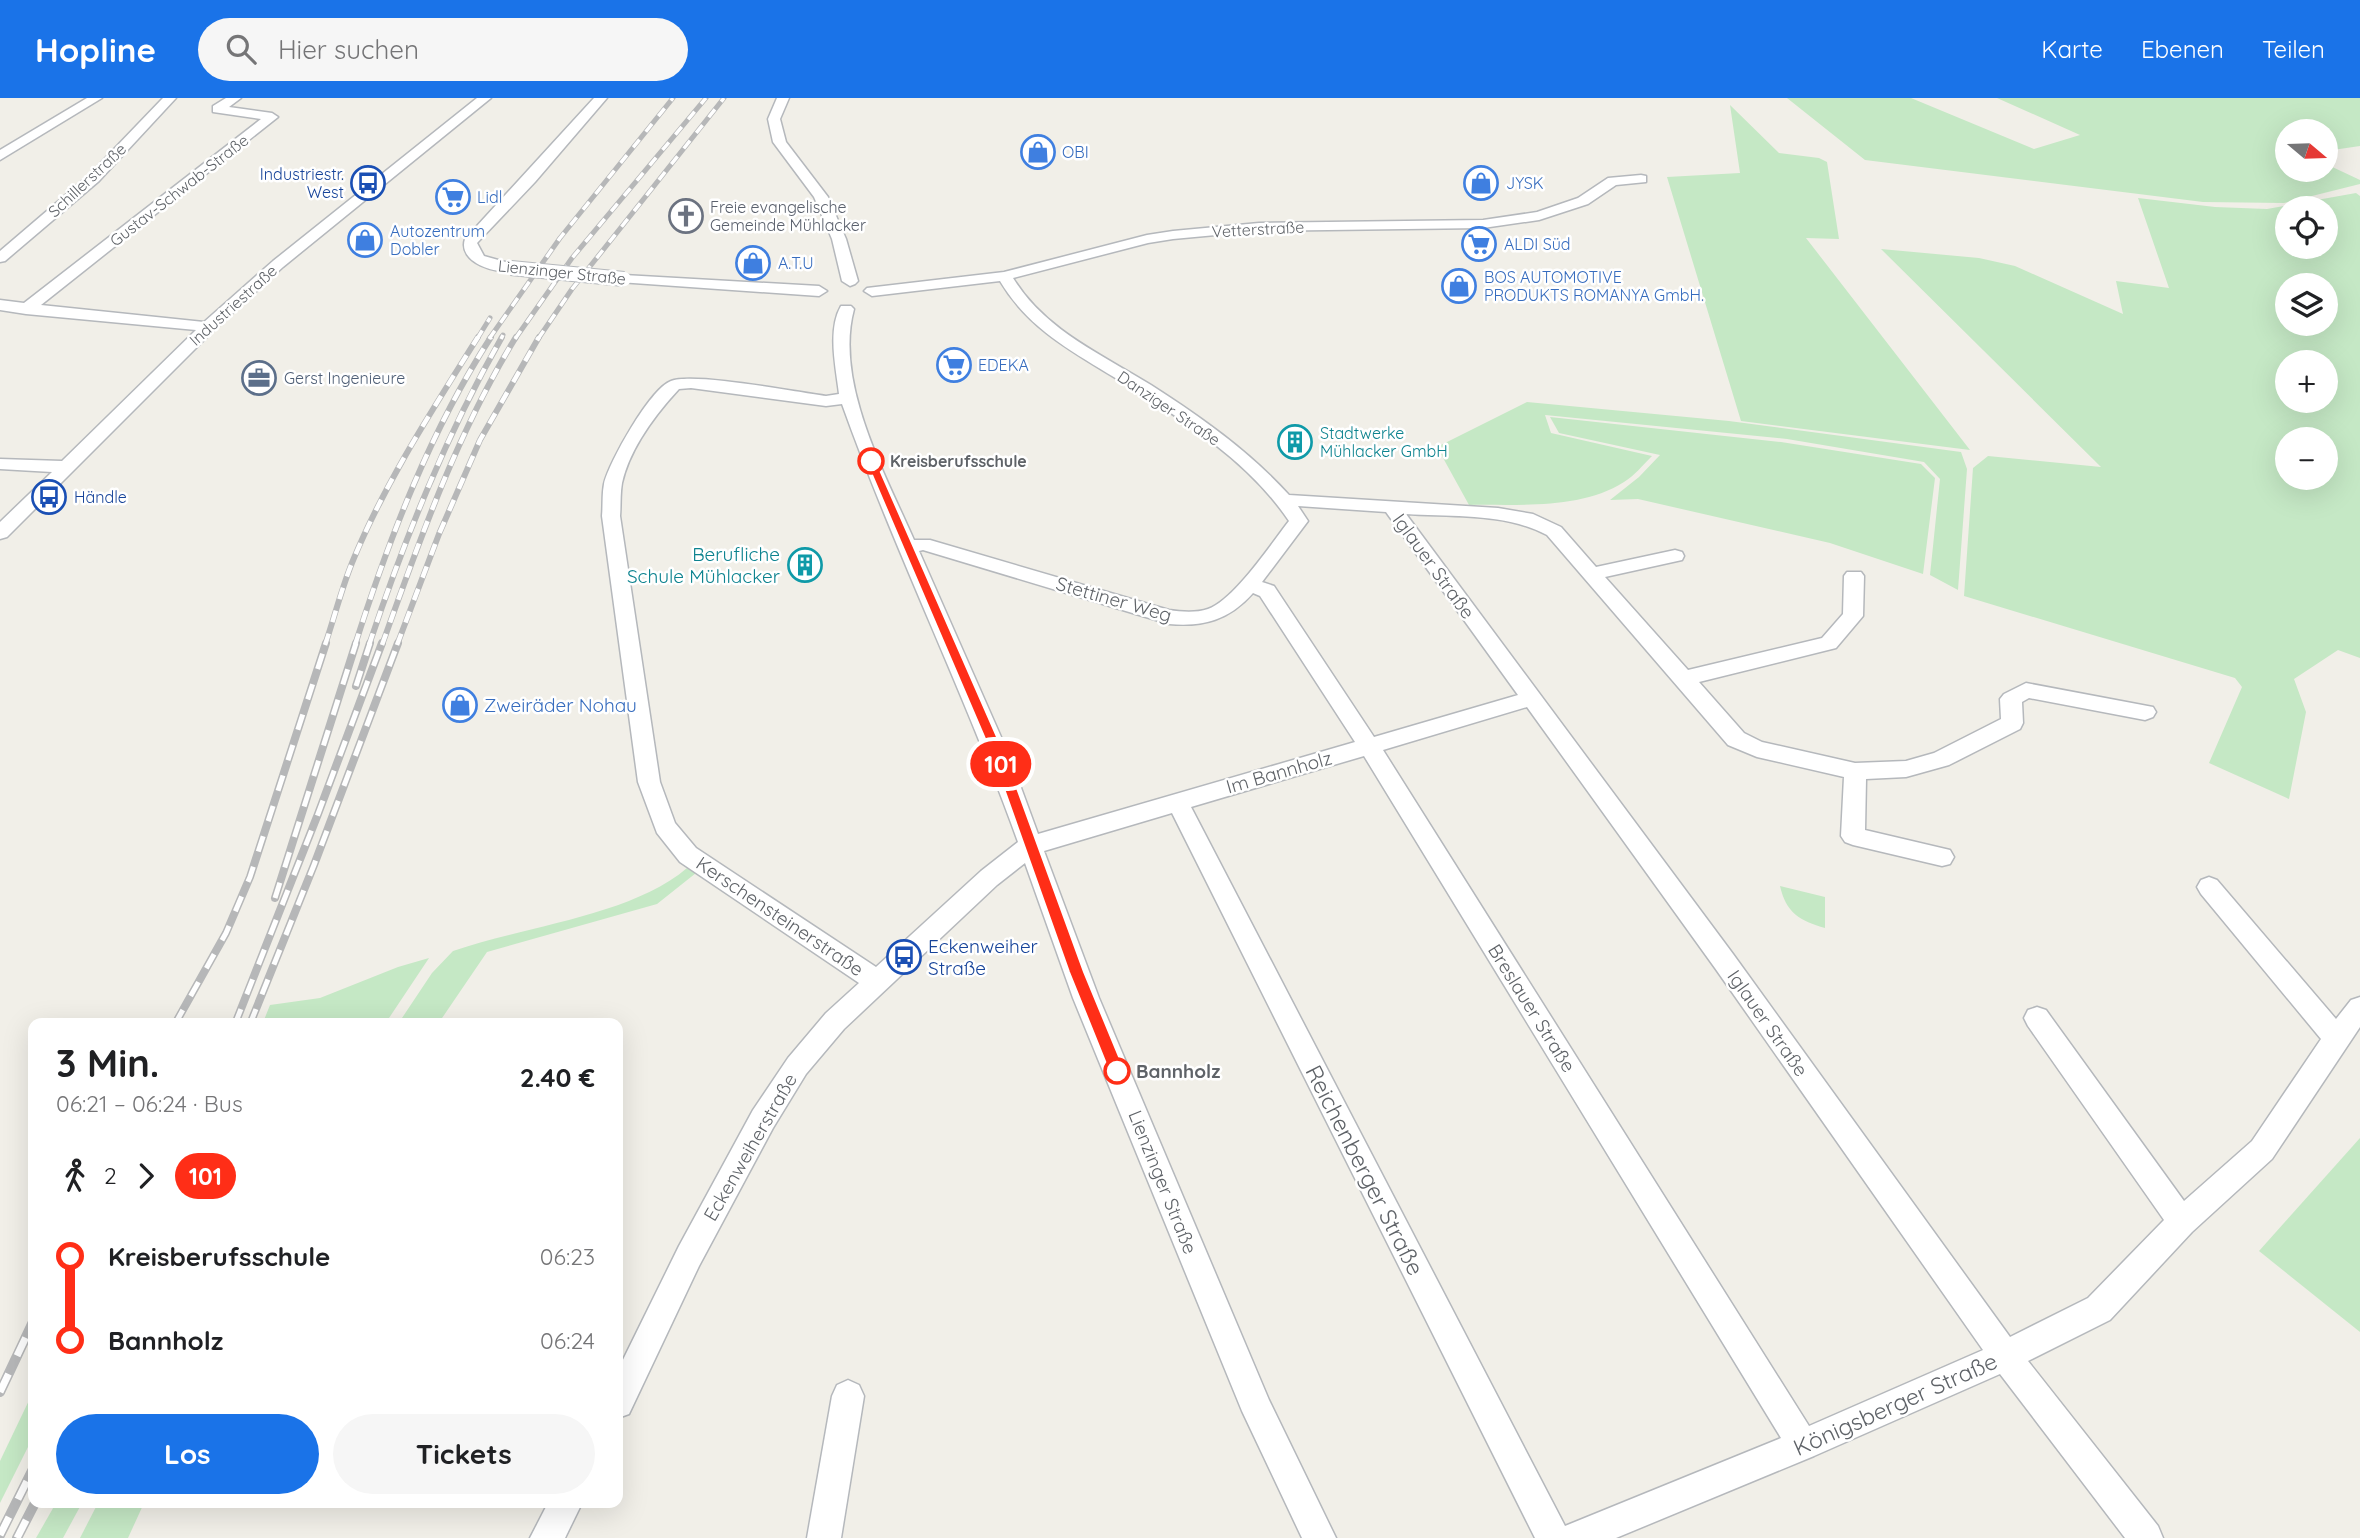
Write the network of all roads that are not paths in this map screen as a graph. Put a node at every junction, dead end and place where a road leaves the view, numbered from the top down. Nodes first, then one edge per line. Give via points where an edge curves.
1 (96, 98) edge
2 (170, 98) edge
3 (235, 98) edge
4 (485, 98) edge
5 (601, 98) edge
6 (783, 98) edge
7 (0, 156) edge
8 (1641, 179) dead end
9 (0, 258) edge
10 (511, 268) joint
11 (1004, 276) junction
12 (624, 279) joint
13 (850, 281) junction
14 (872, 291) junction
15 (829, 303) junction
16 (0, 305) edge
17 (26, 309) junction
18 (208, 327) junction
19 (848, 398) junction
20 (0, 464) edge
21 (67, 467) junction
22 (1287, 500) junction
23 (1352, 505) junction
24 (1392, 507) junction
25 (1299, 521) junction
26 (0, 533) edge
27 (909, 547) junction
28 (1675, 556) dead end
29 (1591, 574) junction
30 (1854, 576) dead end
31 (1248, 584) junction
32 (1683, 679) junction
33 (1530, 699) junction
34 (2145, 712) dead end
35 (1369, 746) junction
36 (1855, 771) junction
37 (1177, 801) junction
38 (1030, 846) junction
39 (1942, 857) dead end
40 (2209, 887) dead end
41 (877, 981) junction
42 (2360, 1008) edge
43 (2037, 1018) dead end
44 (2336, 1038) junction
45 (2182, 1222) junction
46 (2005, 1356) junction
47 (623, 1393) edge
48 (848, 1396) dead end
49 (1802, 1445) junction
50 (563, 1508) edge
51 (547, 1538) edge
52 (824, 1538) edge
53 (1319, 1538) edge
54 (1553, 1538) edge
55 (1576, 1538) edge
56 (2146, 1538) edge

1 - 7 street
2 - 9 street, Schillerstraße via 94,178
3 - 17 street, Gustav-Schwab-Straße via 217,109 272,117
4 - 18 street, Industriestraße via 278,264
5 - 10 street, Lienzinger Straße via 470,242 477,258
6 - 13 street via 774,119 780,142 821,197
8 - 11 street, Vetterstraße via 1613,181 1583,201 1539,216 1483,224 1273,227 1173,235
10 - 12 street, Lienzinger Straße, bridge
11 - 14 street, Vetterstraße
11 - 22 street, Danziger Straße via 1016,299 1069,345 1168,404 1230,449
12 - 15 street, Lienzinger Straße
13 - 14 street
13 - 15 street, Lienzinger Straße via 832,284
14 - 15 street via 863,304
15 - 19 street, Lienzinger Straße via 843,320
16 - 17 street
17 - 18 street
18 - 21 street, Industriestraße
19 - 27 street, Lienzinger Straße
19 - 41 street, Kerschensteinerstraße via 826,401 674,384 618,466 611,516 649,782 666,827 688,855
20 - 21 street
21 - 26 street, Industriestraße
22 - 23 street
22 - 25 street
23 - 24 street
23 - 25 street
24 - 29 street via 1533,520 1553,531
24 - 33 street, Iglauer Straße
25 - 31 street, Stettiner Weg
27 - 31 street, Stettiner Weg via 935,547 1169,617 1194,620 1223,610
27 - 38 street, Lienzinger Straße via 998,755
28 - 29 street
29 - 32 street
30 - 32 street via 1853,617 1829,643
31 - 35 street, Breslauer Straße via 1267,591
32 - 36 street via 1736,739 1756,749
33 - 35 street, Im Bannholz
33 - 46 street, Iglauer Straße via 1724,961
34 - 36 street via 2026,690 2011,699 2012,723 1976,744 1906,769
35 - 37 street, Im Bannholz
35 - 49 street, Breslauer Straße
36 - 39 street via 1853,836
37 - 38 street, Im Bannholz
37 - 54 street, Reichenberger Straße
38 - 41 street, Eckenweiherstraße
38 - 53 street, Lienzinger Straße via 1087,998 1258,1411
40 - 44 street
41 - 47 street, Eckenweiherstraße via 797,1066 763,1119
42 - 44 street, Königsberger Straße
43 - 45 street
44 - 45 street, Königsberger Straße via 2262,1150
45 - 46 street, Königsberger Straße via 2099,1309
46 - 49 street, Königsberger Straße
46 - 56 street, Iglauer Straße
48 - 52 street
49 - 55 street, Königsberger Straße
50 - 51 street

